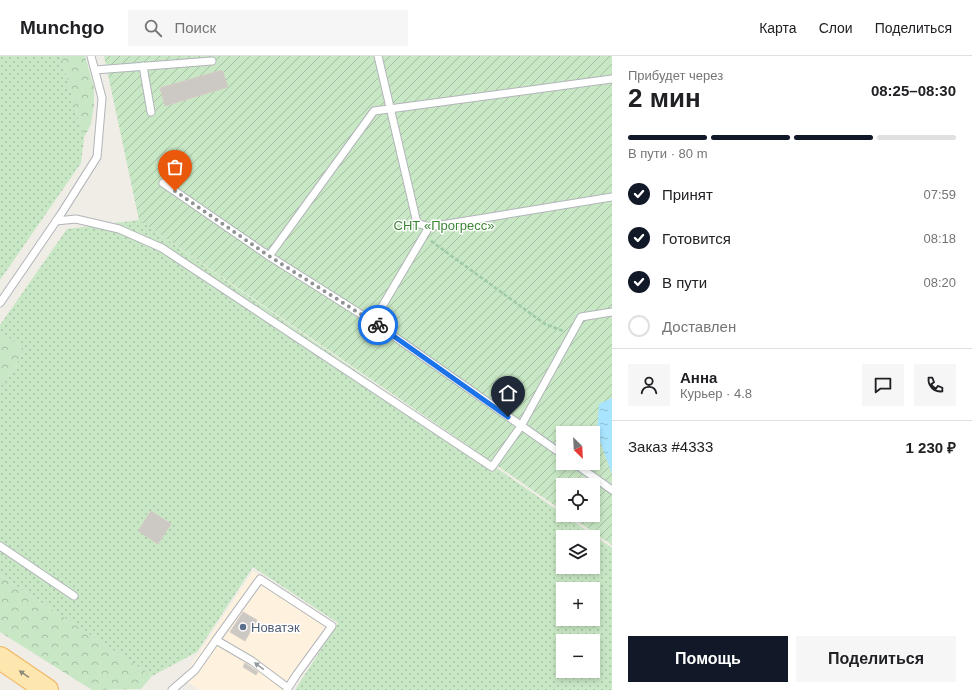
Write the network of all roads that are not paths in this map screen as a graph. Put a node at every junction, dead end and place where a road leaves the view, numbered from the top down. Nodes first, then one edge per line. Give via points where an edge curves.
1 (91, 56) edge
2 (378, 56) edge
3 (212, 60) dead end
4 (143, 66) junction
5 (95, 70) junction
6 (612, 79) edge
7 (390, 110) junction
8 (151, 112) dead end
9 (163, 183) dead end
10 (612, 197) edge
11 (56, 221) junction
12 (429, 227) junction
13 (269, 256) junction
14 (0, 303) edge
15 (612, 312) edge
16 (373, 322) junction
17 (521, 426) junction
18 (556, 450) edge
19 (584, 470) edge
20 (612, 490) edge
21 (0, 546) edge
22 (74, 596) dead end
23 (216, 640) junction
24 (0, 658) edge
25 (288, 689) edge
26 (47, 690) edge
27 (172, 690) edge

1 - 5 lane
2 - 7 lane
3 - 4 lane
4 - 5 lane
4 - 8 lane
5 - 11 lane via 102,98 97,157
6 - 7 lane
7 - 12 lane via 418,223
7 - 13 lane via 374,111
9 - 13 lane
10 - 12 lane
11 - 14 lane
11 - 17 lane via 76,219 119,228 162,248 492,467
12 - 16 lane
13 - 16 lane
15 - 17 lane via 581,317
16 - 17 lane
17 - 18 lane
19 - 20 lane
21 - 22 lane
25 -> 23 lane via 252,661
23 - 25 lane via 260,579 332,626
23 - 27 lane via 195,670
26 -> 24 main road

